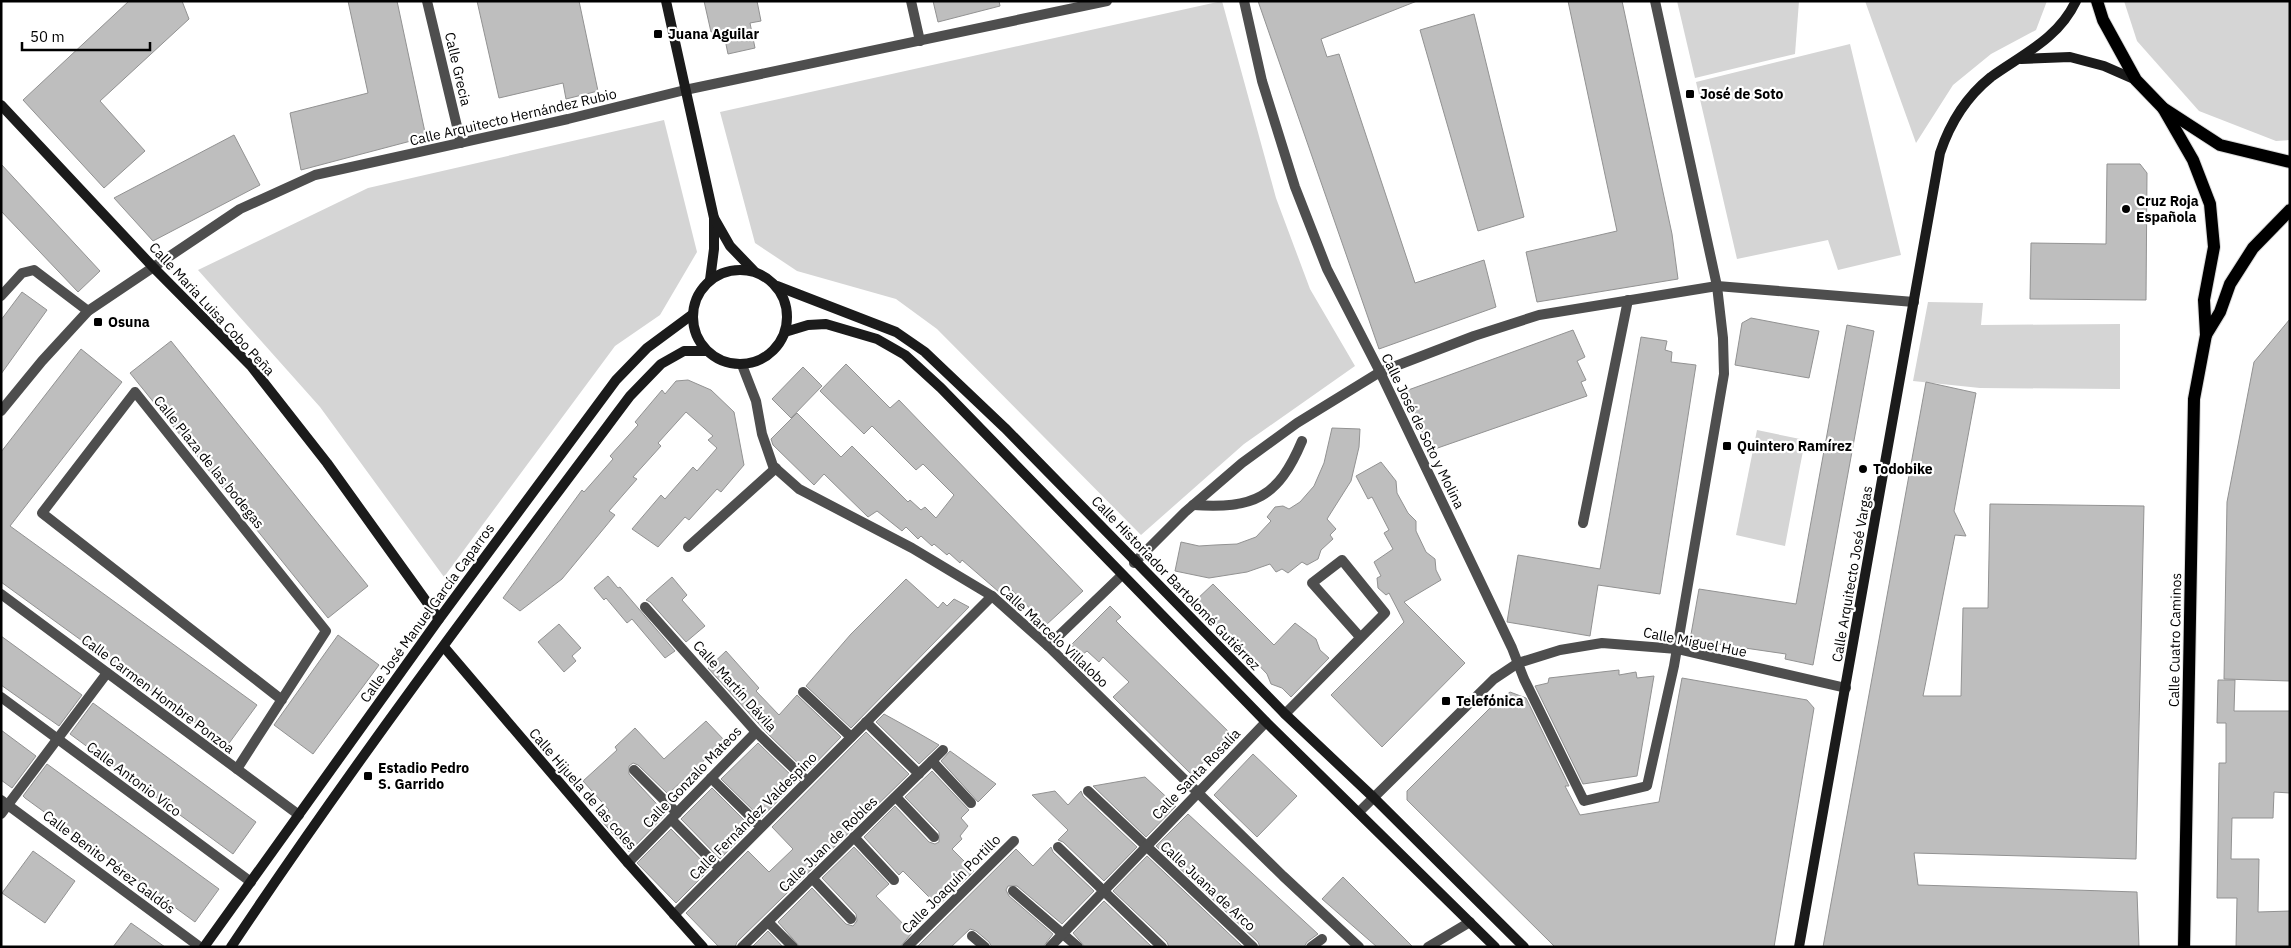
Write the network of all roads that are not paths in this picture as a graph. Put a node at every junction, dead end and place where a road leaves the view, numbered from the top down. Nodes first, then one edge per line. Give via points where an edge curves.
1 (427, 1) edge
2 (666, 1) edge
3 (911, 1) edge
4 (1106, 1) edge
5 (1244, 1) edge
6 (1655, 1) edge
7 (2076, 1) edge
8 (2097, 1) edge
9 (920, 41) junction
10 (2020, 59) junction
11 (2136, 80) junction
12 (685, 90) junction
13 (1, 105) edge
14 (2163, 108) junction
15 (461, 143) junction
16 (2290, 162) edge
17 (2290, 210) edge
18 (714, 218) junction
19 (154, 267) junction
20 (754, 271) junction
21 (710, 280) junction
22 (777, 286) junction
23 (1717, 286) junction
24 (1, 296) edge
25 (1628, 300) junction
26 (1914, 302) junction
27 (88, 311) junction
28 (693, 314) junction
29 (785, 332) junction
30 (2206, 335) junction
31 (706, 351) junction
32 (742, 365) junction
33 (1380, 372) junction
34 (1, 411) edge
35 (1302, 441) dead end
36 (776, 468) junction
37 (1193, 505) junction
38 (1583, 523) dead end
39 (688, 547) dead end
40 (1134, 563) junction
41 (1122, 575) junction
42 (1, 594) edge
43 (992, 596) junction
44 (645, 607) dead end
45 (439, 619) junction
46 (1360, 637) junction
47 (1048, 646) junction
48 (444, 647) junction
49 (1677, 649) junction
50 (1518, 663) junction
51 (107, 673) junction
52 (1846, 688) junction
53 (802, 692) dead end
54 (1, 697) edge
55 (282, 700) junction
56 (1285, 714) junction
57 (866, 722) junction
58 (1266, 722) junction
59 (756, 732) junction
60 (851, 737) junction
61 (57, 739) junction
62 (943, 750) dead end
63 (932, 762) junction
64 (237, 769) junction
65 (634, 770) dead end
66 (918, 774) junction
67 (712, 778) junction
68 (807, 781) junction
69 (1088, 791) dead end
70 (1198, 791) junction
71 (896, 797) junction
72 (1374, 797) junction
73 (5, 802) edge
74 (971, 803) dead end
75 (1358, 812) junction
76 (1, 814) edge
77 (299, 815) junction
78 (674, 816) junction
79 (761, 827) junction
80 (854, 837) junction
81 (934, 837) dead end
82 (1014, 841) dead end
83 (1145, 846) junction
84 (1058, 847) dead end
85 (628, 863) junction
86 (720, 869) junction
87 (812, 878) junction
88 (894, 880) dead end
89 (250, 882) junction
90 (1103, 890) junction
91 (1013, 891) dead end
92 (674, 914) junction
93 (851, 919) dead end
94 (768, 922) junction
95 (1470, 922) junction
96 (1062, 933) junction
97 (972, 936) dead end
98 (1322, 939) dead end
99 (200, 947) edge
100 (204, 947) edge
101 (232, 947) edge
102 (703, 947) edge
103 (742, 947) edge
104 (793, 947) edge
105 (907, 947) edge
106 (985, 947) edge
107 (1050, 947) edge
108 (1078, 947) edge
109 (1162, 947) edge
110 (1253, 947) edge
111 (1310, 947) edge
112 (1359, 947) edge
113 (1428, 947) edge
114 (1495, 947) edge
115 (1524, 947) edge
116 (1799, 947) edge
117 (2184, 947) edge

1 - 15 street, Calle Grecia
2 - 12 street
3 - 9 street
4 - 9 street, Calle Arquitecto Hernández Rubio
5 - 33 street, Calle José de Soto y Molina via 1262,81 1295,187 1327,269
6 - 23 street
7 - 10 street, Calle Arquitecto José Vargas via 2057,30
8 - 11 main road via 2102,20
9 - 12 street, Calle Arquitecto Hernández Rubio
10 - 11 street via 2070,57 2104,66
10 - 26 street, Calle Arquitecto José Vargas via 1990,78 1972,95 1946,133 1927,218
11 - 14 main road
12 - 15 street, Calle Arquitecto Hernández Rubio
12 - 18 street
13 - 19 street, Calle Maria Luisa Cobo Peña
14 - 16 main road via 2220,145
14 - 30 main road, Calle Cuatro Caminos via 2193,160 2210,204 2214,247 2204,300
15 - 19 street, Calle Arquitecto Hernández Rubio via 315,175 240,209
17 - 30 main road, Calle Cuatro Caminos via 2253,248 2230,284 2220,312
18 - 20 street, Calle Historiador Bartolomé Gutiérrez via 730,246
18 - 21 street
19 - 27 street, Calle Arquitecto Hernández Rubio
19 - 45 street, Calle Maria Luisa Cobo Peña via 251,366
20 - 21 street via 738,269
20 - 22 street, Calle Historiador Bartolomé Gutiérrez
21 - 28 street via 698,295
22 - 29 street via 785,300
22 - 40 street, Calle Historiador Bartolomé Gutiérrez via 896,332 925,352 1005,428
23 - 25 street
23 - 26 street
23 - 49 street via 1724,374
24 - 27 street via 22,273 34,270
25 - 33 street via 1539,315
25 - 38 street
26 - 52 street, Calle Arquitecto José Vargas
27 - 34 street, Calle Arquitecto Hernández Rubio
28 - 31 street via 694,328
28 - 45 street, Calle José Manuel García Caparros via 647,348 616,380
29 - 32 street via 769,355
29 - 41 street via 826,324 876,339 905,355
30 - 117 main road, Calle Cuatro Caminos via 2194,399
31 - 32 street via 722,362
31 - 48 street via 684,351 661,364 630,396
32 - 36 street, Calle Marcelo Villalobo via 756,401 767,450
33 - 37 street via 1242,463
33 - 50 street, Calle José de Soto y Molina
35 - 37 street via 1279,483 1264,494 1226,507
36 - 39 street
36 - 43 street, Calle Marcelo Villalobo via 799,490 912,548
37 - 40 street
40 - 56 street, Calle Historiador Bartolomé Gutiérrez
41 - 47 street
41 - 58 street
42 - 51 street, Calle Carmen Hombre Ponzoa
43 - 47 street, Calle Marcelo Villalobo
43 - 57 street, Calle Fernández Valdespino
44 - 59 street, Calle Martín Dávila
45 - 77 street, Calle José Manuel García Caparros
46 - 46 street via 1385,613 1342,560 1312,584
46 - 56 street
47 - 70 street, Calle Marcelo Villalobo
48 - 85 street, Calle Hijuela de las coles
48 - 101 street via 297,849
49 - 50 street, Calle Miguel Hue via 1602,643 1560,650
49 - 50 street, Calle José de Soto y Molina via 1648,786 1584,800
49 - 52 street, Calle Miguel Hue
50 - 72 street, Calle Miguel Hue via 1473,697
51 - 61 street
51 - 64 street, Calle Carmen Hombre Ponzoa
52 - 116 street, Calle Arquitecto José Vargas
53 - 60 street
54 - 61 street, Calle Antonio Vico
55 - 55 street, Calle Plaza de las bodegas via 326,631 135,392 42,513
55 - 64 street, Calle Plaza de las bodegas
56 - 72 street, Calle Historiador Bartolomé Gutiérrez
57 - 60 street, Calle Fernández Valdespino
57 - 66 street
58 - 70 street, Calle Santa Rosalía
58 - 75 street
59 - 67 street, Calle Gonzalo Mateos
59 - 68 street, Calle Martín Dávila
60 - 68 street, Calle Fernández Valdespino
61 - 73 street
61 - 89 street, Calle Antonio Vico
62 - 63 street, Calle Juan de Robles
63 - 66 street, Calle Juan de Robles
63 - 74 street
64 - 77 street, Calle Carmen Hombre Ponzoa
65 - 78 street
66 - 71 street, Calle Juan de Robles
67 - 78 street, Calle Gonzalo Mateos
67 - 79 street
68 - 79 street, Calle Fernández Valdespino
69 - 83 street, Calle Juana de Arco
70 - 83 street, Calle Santa Rosalía
70 - 112 street, Calle Marcelo Villalobo
71 - 80 street, Calle Juan de Robles
71 - 81 street
72 - 75 street, Calle Miguel Hue
72 - 115 street, Calle Historiador Bartolomé Gutiérrez
73 - 76 street
73 - 99 street, Calle Benito Pérez Galdós
75 - 95 street
77 - 89 street, Calle José Manuel García Caparros
78 - 85 street, Calle Gonzalo Mateos
78 - 86 street
79 - 86 street, Calle Fernández Valdespino
80 - 87 street, Calle Juan de Robles
80 - 88 street
82 - 105 street, Calle Joaquín Portillo
83 - 90 street, Calle Santa Rosalía
83 - 110 street, Calle Juana de Arco
84 - 90 street
85 - 92 street, Calle Hijuela de las coles
86 - 92 street, Calle Fernández Valdespino
87 - 93 street
87 - 94 street, Calle Juan de Robles
89 - 100 street, Calle José Manuel García Caparros
90 - 96 street, Calle Santa Rosalía
90 - 109 street
91 - 96 street
92 - 102 street, Calle Hijuela de las coles
94 - 103 street, Calle Juan de Robles
94 - 104 street
95 - 113 street
95 - 114 street
96 - 107 street, Calle Santa Rosalía
96 - 108 street
97 - 106 street
98 - 111 street

